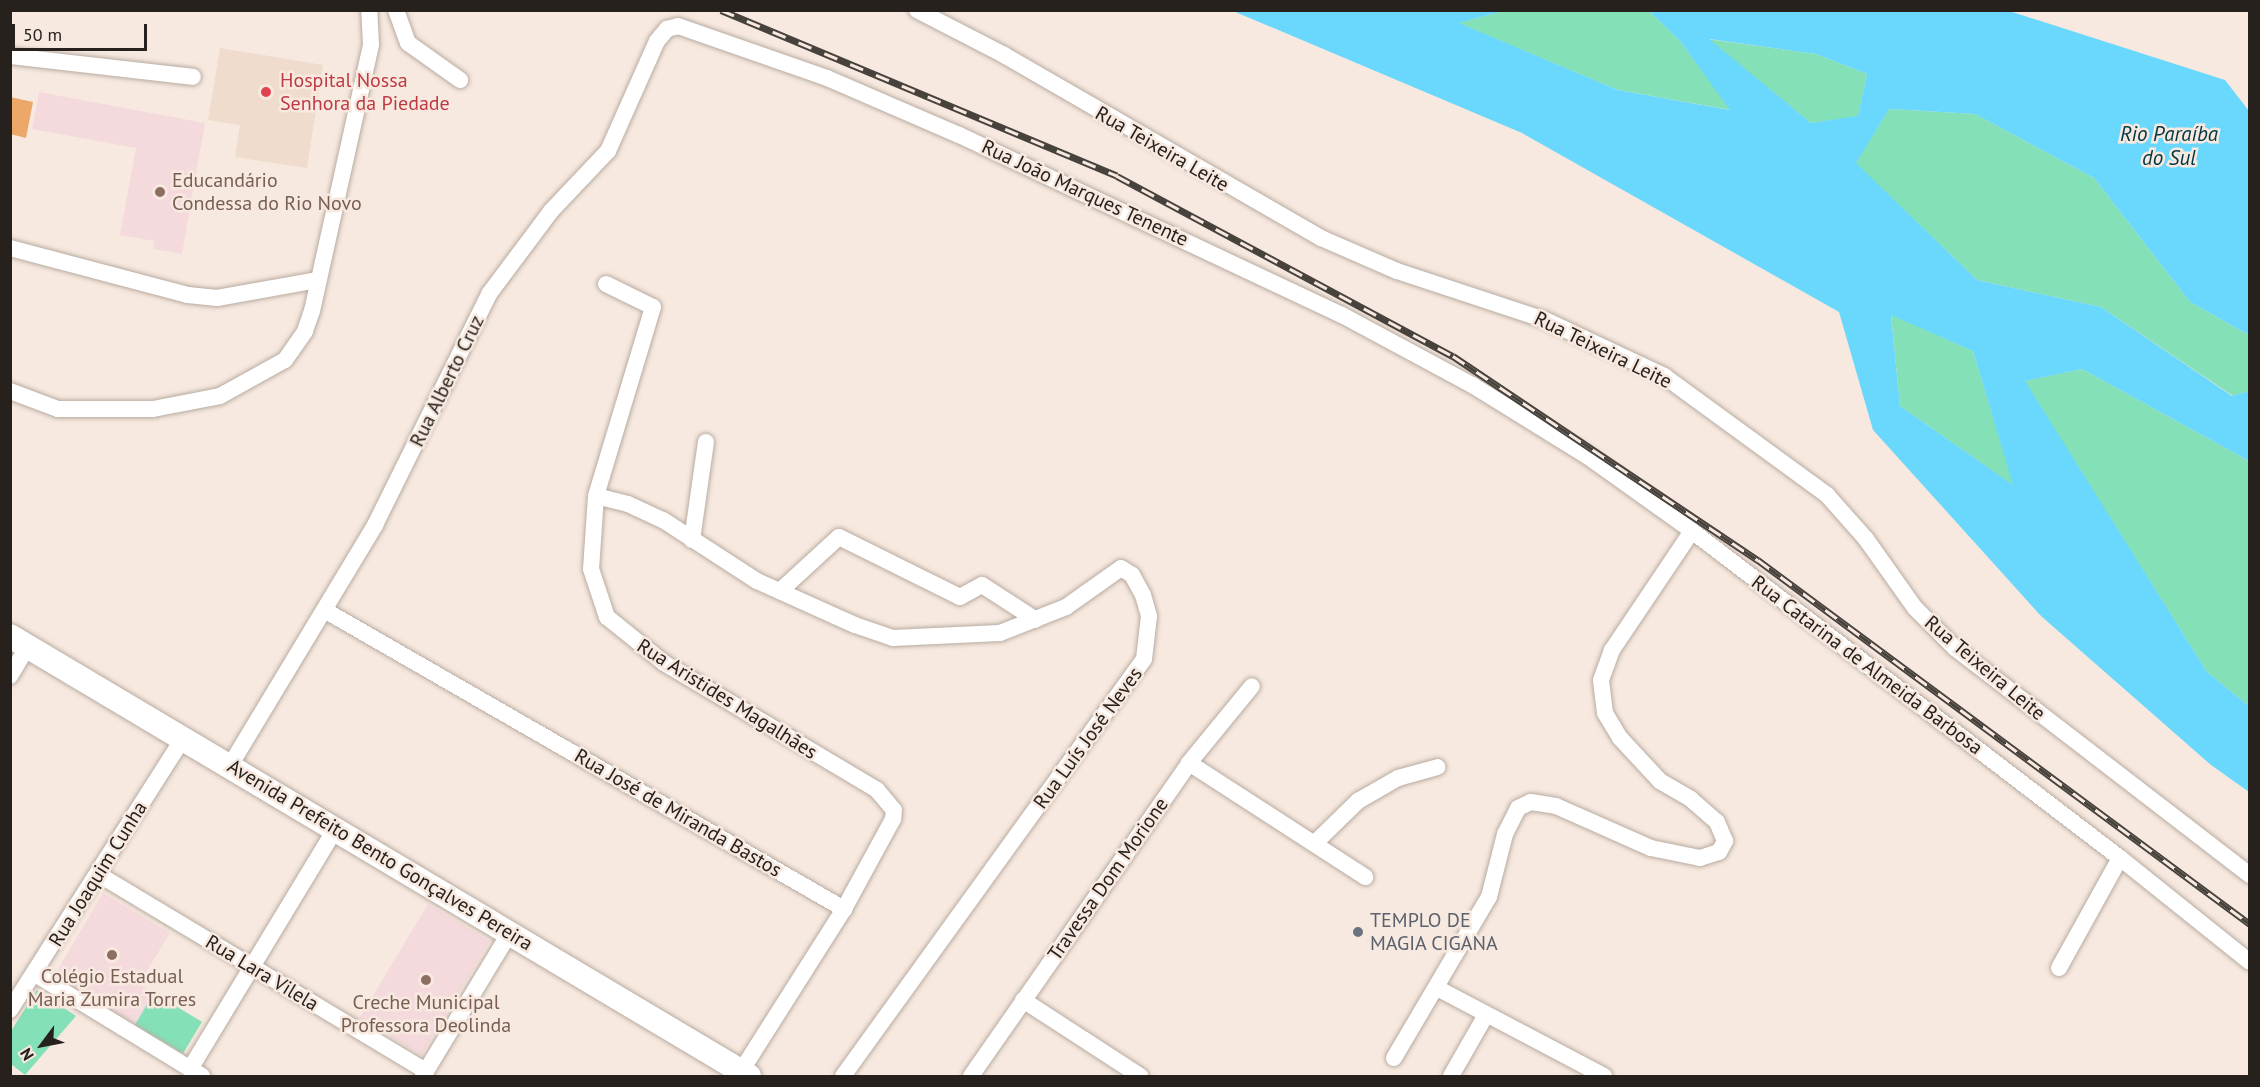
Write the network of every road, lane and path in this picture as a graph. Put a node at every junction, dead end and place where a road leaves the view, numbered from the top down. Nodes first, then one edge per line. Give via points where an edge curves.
1 (369, 10) edge
2 (396, 10) edge
3 (917, 10) edge
4 (686, 27) joint
5 (10, 56) edge
6 (193, 77) dead end
7 (460, 80) dead end
8 (10, 248) edge
9 (318, 280) junction
10 (606, 284) dead end
11 (1472, 385) joint
12 (10, 392) edge
13 (706, 442) dead end
14 (596, 496) junction
15 (1692, 531) junction
16 (692, 540) junction
17 (780, 591) junction
18 (326, 611) junction
19 (1036, 620) junction
20 (19, 641) edge
21 (10, 676) edge
22 (1252, 686) dead end
23 (184, 737) junction
24 (1189, 763) junction
25 (231, 764) junction
26 (1438, 767) dead end
27 (335, 830) junction
28 (1316, 842) junction
29 (2120, 858) junction
30 (98, 874) junction
31 (2250, 875) edge
32 (1365, 877) dead end
33 (844, 909) junction
34 (509, 934) junction
35 (2250, 962) edge
36 (252, 968) junction
37 (2058, 968) dead end
38 (35, 974) junction
39 (1437, 988) junction
40 (1023, 1000) junction
41 (10, 1010) edge
42 (1486, 1015) junction
43 (1394, 1058) dead end
44 (196, 1073) edge
45 (424, 1074) edge
46 (745, 1074) edge
47 (843, 1077) edge
48 (971, 1077) edge
49 (1140, 1077) edge
50 (1451, 1077) edge
51 (1604, 1077) edge

1 - 9 street via 371,44
2 - 7 street via 408,43
3 - 31 street, Rua Teixeira Leite via 1320,238 1397,271 1545,320 1664,376 1827,495 1866,539 1915,608 1955,648
4 - 11 street, Rua João Marques Tenente via 827,78 1118,207 1342,315
4 - 18 street, Rua Alberto Cruz via 673,26 662,35 608,151 550,211 489,294 430,420
5 - 6 street
8 - 9 street via 188,295 217,298
9 - 12 street via 309,321 294,351 267,373 220,396 153,409 86,411 58,409
10 - 14 street, Rua Aristides Magalhães via 653,307
11 - 15 street, Rua Catarina de Almeida Barbosa via 1587,456
13 - 16 street
14 - 16 street, Rua Luís José Neves via 645,512
14 - 33 street, Rua Aristides Magalhães via 590,543 593,581 607,616 621,632 664,663 877,790 892,803 893,819
15 - 29 street, Rua Catarina de Almeida Barbosa
15 - 39 street via 1612,650 1601,680 1605,712 1620,738 1646,768 1717,822 1725,841 1719,852 1700,858 1651,848 1556,806 1531,802 1518,808 1505,834 1489,897
16 - 17 street, Rua Luís José Neves
17 - 19 street, Rua Luís José Neves via 893,638 1000,633
17 - 19 street via 839,537 960,597 982,585
18 - 25 street, Rua Alberto Cruz
18 - 33 street, Rua José de Miranda Bastos
19 - 47 street, Rua Luís José Neves via 1066,607 1115,569 1126,569 1138,584 1149,616 1144,659
20 - 21 street
20 - 23 street, Avenida Prefeito Bento Gonçalves Pereira
22 - 24 street, Travessa Dom Morione
23 - 25 street, Avenida Prefeito Bento Gonçalves Pereira
23 - 30 street, Rua Joaquim Cunha
24 - 28 street
24 - 40 street, Travessa Dom Morione
25 - 27 street, Avenida Prefeito Bento Gonçalves Pereira
26 - 28 street via 1398,778 1358,801
27 - 34 street, Avenida Prefeito Bento Gonçalves Pereira
27 - 36 street
28 - 32 street
29 - 35 street, Rua Catarina de Almeida Barbosa
29 - 37 street
30 - 36 street, Rua Lara Vilela
30 - 38 street, Rua Joaquim Cunha
33 - 46 street
34 - 45 street
34 - 46 street, Avenida Prefeito Bento Gonçalves Pereira
36 - 44 street
36 - 45 street, Rua Lara Vilela
38 - 41 street, Rua Joaquim Cunha
38 - 44 street
39 - 42 street
39 - 43 street
40 - 48 street, Travessa Dom Morione
40 - 49 street
42 - 50 street
42 - 51 street

